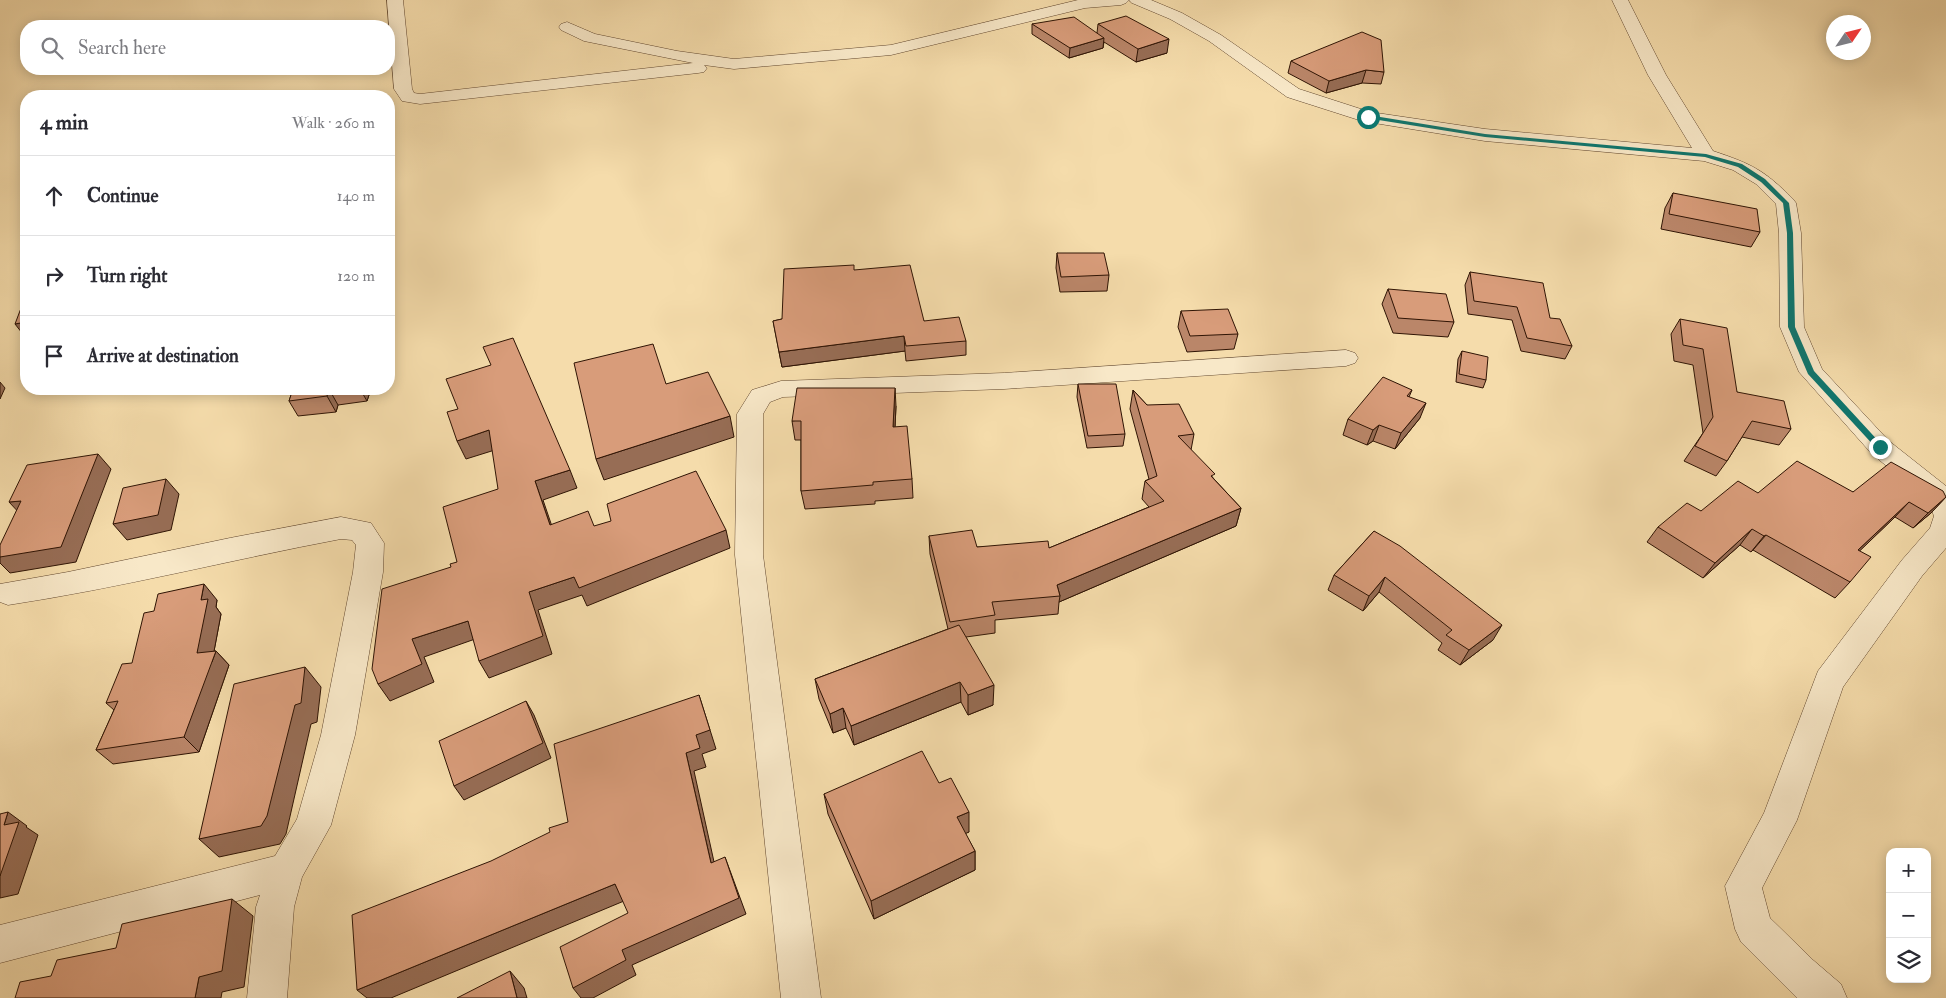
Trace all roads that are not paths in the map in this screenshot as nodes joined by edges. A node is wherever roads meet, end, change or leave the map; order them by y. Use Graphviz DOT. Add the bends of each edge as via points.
graph roads {
  1 [pos="394,0"];
  2 [pos="1121,0"];
  3 [pos="1137,0"];
  4 [pos="1620,0"];
  5 [pos="567,26"];
  6 [pos="734,64"];
  7 [pos="1706,155"];
  8 [pos="1346,358"];
  9 [pos="1946,513"];
  10 [pos="1946,520"];
  11 [pos="8,593"];
  12 [pos="286,871"];
  13 [pos="0,944"];
  14 [pos="267,998"];
  15 [pos="801,998"];
  16 [pos="1827,998"];
  1 -- 6 [label="street" via="403,89 408,97 420,100"];
  2 -- 6 [label="street" via="1086,3 891,50"];
  3 -- 7 [label="street" via="1176,16 1215,38 1293,93 1359,114 1485,135"];
  4 -- 7 [label="street" via="1657,75"];
  5 -- 6 [label="street" via="598,40"];
  7 -- 9 [label="street" via="1740,166 1763,180 1786,203 1790,233 1792,327 1811,372 1880,447 1940,496"];
  8 -- 15 [label="street" via="1004,381 781,389 761,396 750,414 749,556"];
  10 -- 16 [label="street" via="1943,532 1912,568 1829,681 1779,820 1743,886 1754,929"];
  11 -- 12 [label="street" via="68,584 340,528 361,531 370,542 368,572 338,735 313,825"];
  12 -- 13 [label="street"];
  12 -- 14 [label="street" via="275,907"];
}
